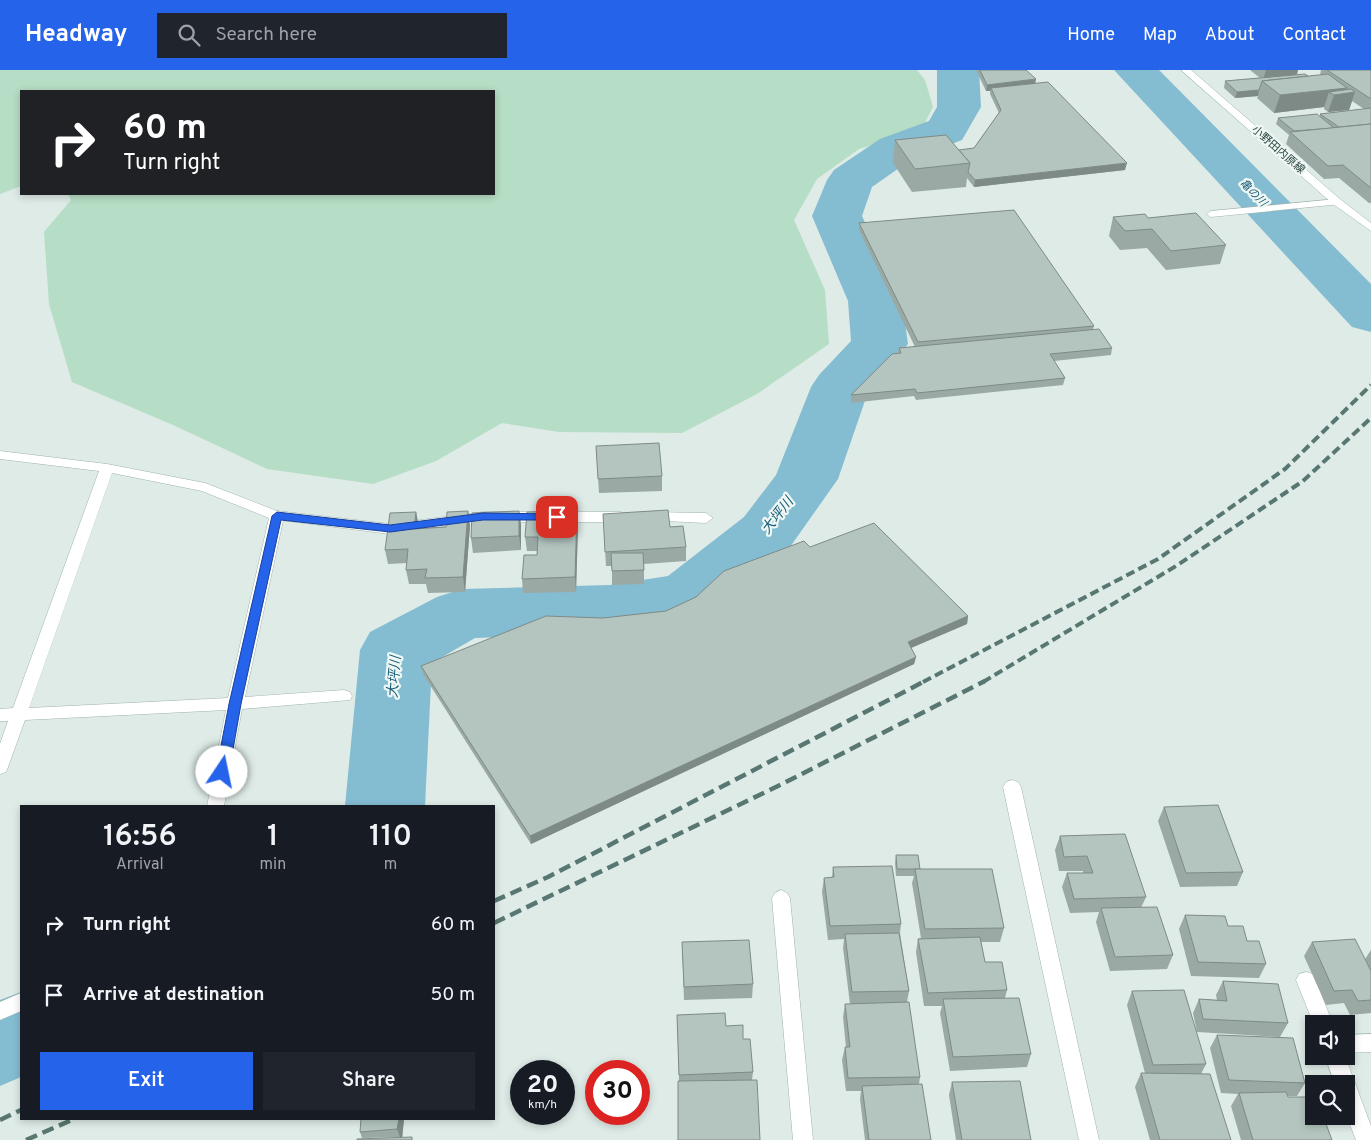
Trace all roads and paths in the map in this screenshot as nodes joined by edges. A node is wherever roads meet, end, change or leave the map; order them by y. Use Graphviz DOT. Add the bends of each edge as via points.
graph roads {
  1 [pos="1186,70"];
  2 [pos="1337,202"];
  3 [pos="1211,214"];
  4 [pos="1371,228"];
  5 [pos="0,455"];
  6 [pos="107,468"];
  7 [pos="277,516"];
  8 [pos="706,518"];
  9 [pos="344,696"];
  10 [pos="235,704"];
  11 [pos="18,714"];
  12 [pos="0,715"];
  13 [pos="0,767"];
  14 [pos="1012,787"];
  15 [pos="216,805"];
  16 [pos="782,898"];
  17 [pos="1306,980"];
  18 [pos="20,1002"];
  19 [pos="0,1011"];
  20 [pos="1320,1015"];
  21 [pos="1371,1043"];
  22 [pos="1355,1044"];
  23 [pos="1355,1110"];
  24 [pos="803,1140"];
  25 [pos="1088,1140"];
  26 [pos="1366,1140"];
  1 -- 2 [label="street, 小野田内原線"];
  2 -- 3 [label="street"];
  2 -- 4 [label="street, 小野田内原線"];
  5 -- 6 [label="street"];
  6 -- 7 [label="street" via="205,487"];
  6 -- 11 [label="street"];
  7 -- 8 [label="street" via="390,529 483,517"];
  7 -- 10 [label="street"];
  9 -- 10 [label="street"];
  10 -- 11 [label="street"];
  10 -- 15 [label="street"];
  11 -- 12 [label="street"];
  11 -- 13 [label="street"];
  14 -- 25 [label="street"];
  16 -- 24 [label="street"];
  17 -- 20 [label="street"];
  18 -- 19 [label="street"];
  21 -- 22 [label="street"];
  23 -- 26 [label="street"];
}
